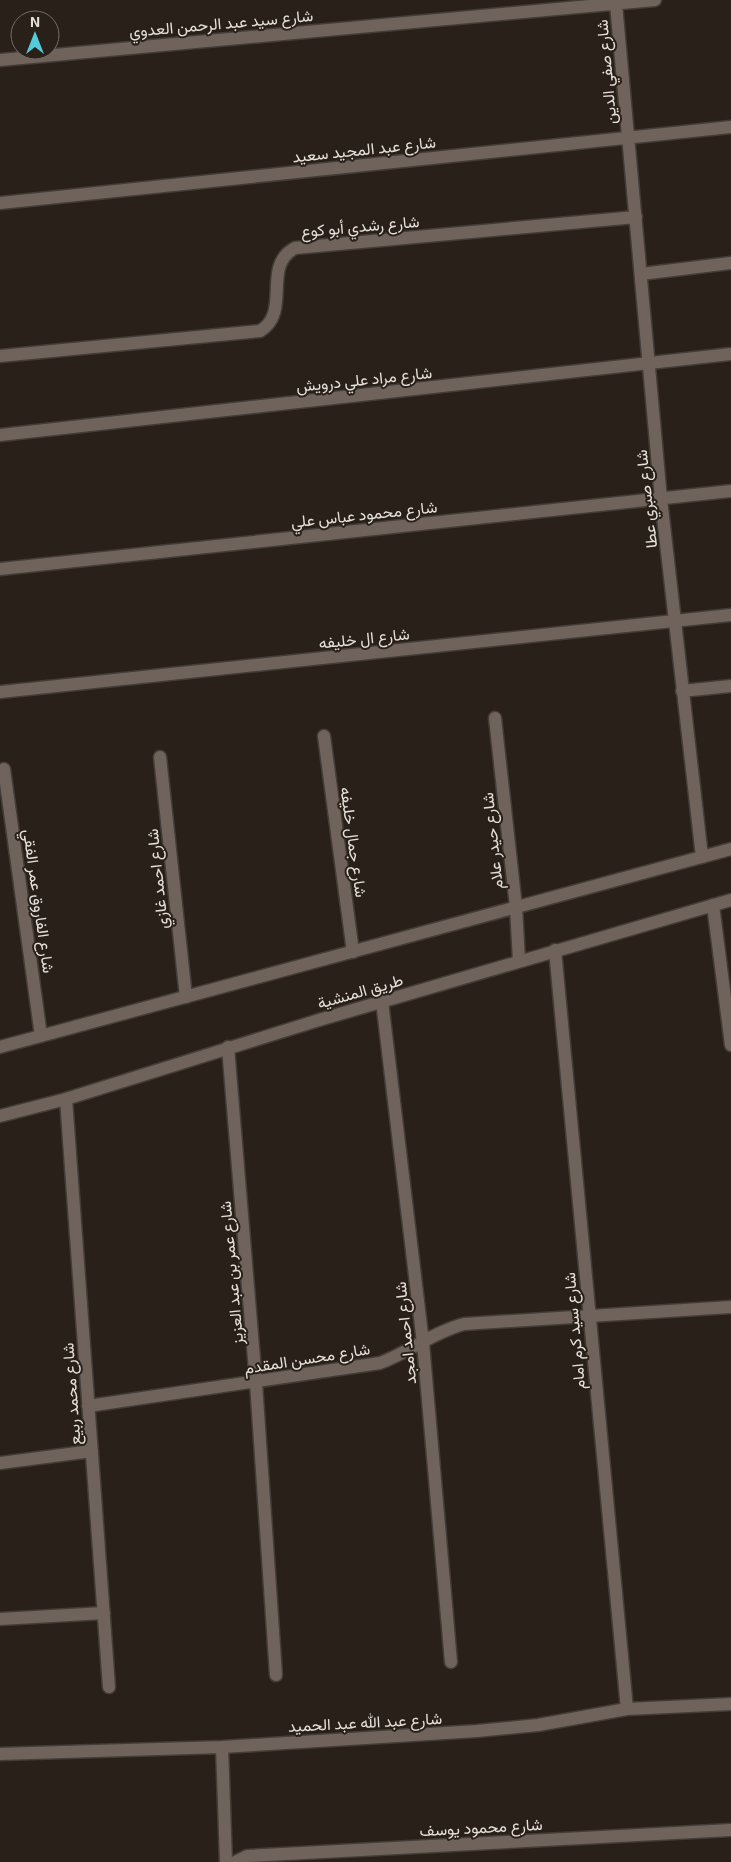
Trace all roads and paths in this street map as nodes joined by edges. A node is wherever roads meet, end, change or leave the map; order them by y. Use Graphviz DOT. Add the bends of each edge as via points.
graph roads {
  1 [pos="655,0"];
  2 [pos="616,4"];
  3 [pos="0,60"];
  4 [pos="731,128"];
  5 [pos="629,138"];
  6 [pos="0,203"];
  7 [pos="636,217"];
  8 [pos="731,264"];
  9 [pos="641,274"];
  10 [pos="731,354"];
  11 [pos="0,356"];
  12 [pos="649,363"];
  13 [pos="0,435"];
  14 [pos="731,491"];
  15 [pos="661,499"];
  16 [pos="0,569"];
  17 [pos="731,615"];
  18 [pos="675,621"];
  19 [pos="731,686"];
  20 [pos="682,691"];
  21 [pos="0,692"];
  22 [pos="495,718"];
  23 [pos="324,736"];
  24 [pos="160,757"];
  25 [pos="4,769"];
  26 [pos="731,849"];
  27 [pos="702,857"];
  28 [pos="731,900"];
  29 [pos="713,904"];
  30 [pos="516,907"];
  31 [pos="555,950"];
  32 [pos="352,952"];
  33 [pos="519,961"];
  34 [pos="186,997"];
  35 [pos="382,1001"];
  36 [pos="41,1036"];
  37 [pos="731,1045"];
  38 [pos="228,1047"];
  39 [pos="0,1048"];
  40 [pos="66,1099"];
  41 [pos="0,1116"];
  42 [pos="731,1307"];
  43 [pos="589,1316"];
  44 [pos="423,1343"];
  45 [pos="256,1383"];
  46 [pos="88,1406"];
  47 [pos="92,1451"];
  48 [pos="0,1463"];
  49 [pos="104,1613"];
  50 [pos="0,1619"];
  51 [pos="451,1662"];
  52 [pos="276,1675"];
  53 [pos="109,1686"];
  54 [pos="731,1704"];
  55 [pos="627,1709"];
  56 [pos="222,1747"];
  57 [pos="0,1754"];
  58 [pos="731,1830"];
  59 [pos="226,1862"];
  60 [pos="235,1862"];
  1 -- 2 [label="street, شارع سيد عبد الرحمن العدوي"];
  2 -- 3 [label="street, شارع سيد عبد الرحمن العدوي"];
  2 -- 5 [label="street, شارع صفي الدين"];
  4 -- 5 [label="street, شارع عبد المجيد سعيد"];
  5 -- 6 [label="street, شارع عبد المجيد سعيد"];
  5 -- 7 [label="street, شارع صبري عطا"];
  7 -- 9 [label="street, شارع صبري عطا"];
  7 -- 11 [label="street, شارع رشدي أبو كوع" via="295,248 285,253 279,262 276,311 268,326 260,331"];
  8 -- 9 [label="street"];
  9 -- 12 [label="street, شارع صبري عطا"];
  10 -- 12 [label="street, شارع مراد علي درويش"];
  12 -- 13 [label="street, شارع مراد علي درويش"];
  12 -- 15 [label="street, شارع صبري عطا"];
  14 -- 15 [label="street, شارع محمود عباس علي"];
  15 -- 16 [label="street, شارع محمود عباس علي"];
  15 -- 18 [label="street, شارع صبري عطا"];
  17 -- 18 [label="street, شارع ال خليفه"];
  18 -- 20 [label="street, شارع صبري عطا"];
  18 -- 21 [label="street, شارع ال خليفه"];
  19 -- 20 [label="street"];
  20 -- 27 [label="street, شارع صبري عطا"];
  22 -- 30 [label="street, شارع حيدر علام"];
  23 -- 32 [label="street, شارع جمال خليفه"];
  24 -- 34 [label="street, شارع احمد غازي"];
  25 -- 36 [label="street, شارع الفاروق عمر الفقي"];
  26 -- 27 [label="street"];
  27 -- 30 [label="street"];
  28 -- 29 [label="street, طريق المنشية"];
  29 -- 31 [label="street, طريق المنشية"];
  29 -- 37 [label="street"];
  30 -- 32 [label="street"];
  30 -- 33 [label="street, شارع حيدر علام"];
  31 -- 33 [label="street, طريق المنشية"];
  31 -- 43 [label="street, شارع سيد كرم امام"];
  32 -- 34 [label="street"];
  33 -- 35 [label="street, طريق المنشية"];
  34 -- 36 [label="street"];
  35 -- 38 [label="street, طريق المنشية"];
  35 -- 44 [label="street, شارع احمد امجد"];
  36 -- 39 [label="street"];
  38 -- 40 [label="street, طريق المنشية"];
  38 -- 45 [label="street, شارع عمر بن عبد العزيز"];
  40 -- 41 [label="street, طريق المنشية"];
  40 -- 46 [label="street, شارع محمد ربيع"];
  42 -- 43 [label="street, شارع محسن المقدم"];
  43 -- 44 [label="street, شارع محسن المقدم" via="464,1324 449,1328"];
  43 -- 55 [label="street, شارع سيد كرم امام"];
  44 -- 45 [label="street, شارع محسن المقدم" via="380,1363"];
  44 -- 51 [label="street, شارع احمد امجد"];
  45 -- 46 [label="street, شارع محسن المقدم"];
  45 -- 52 [label="street, شارع عمر بن عبد العزيز"];
  46 -- 47 [label="street, شارع محمد ربيع"];
  47 -- 48 [label="street"];
  47 -- 49 [label="street, شارع محمد ربيع"];
  49 -- 50 [label="street"];
  49 -- 53 [label="street, شارع محمد ربيع"];
  54 -- 55 [label="street, شارع عبد الله عبد الحميد"];
  55 -- 56 [label="street, شارع عبد الله عبد الحميد" via="508,1729"];
  56 -- 57 [label="street, شارع عبد الله عبد الحميد"];
  56 -- 59 [label="street"];
  58 -- 60 [label="street, شارع محمود يوسف" via="247,1856"];
}
